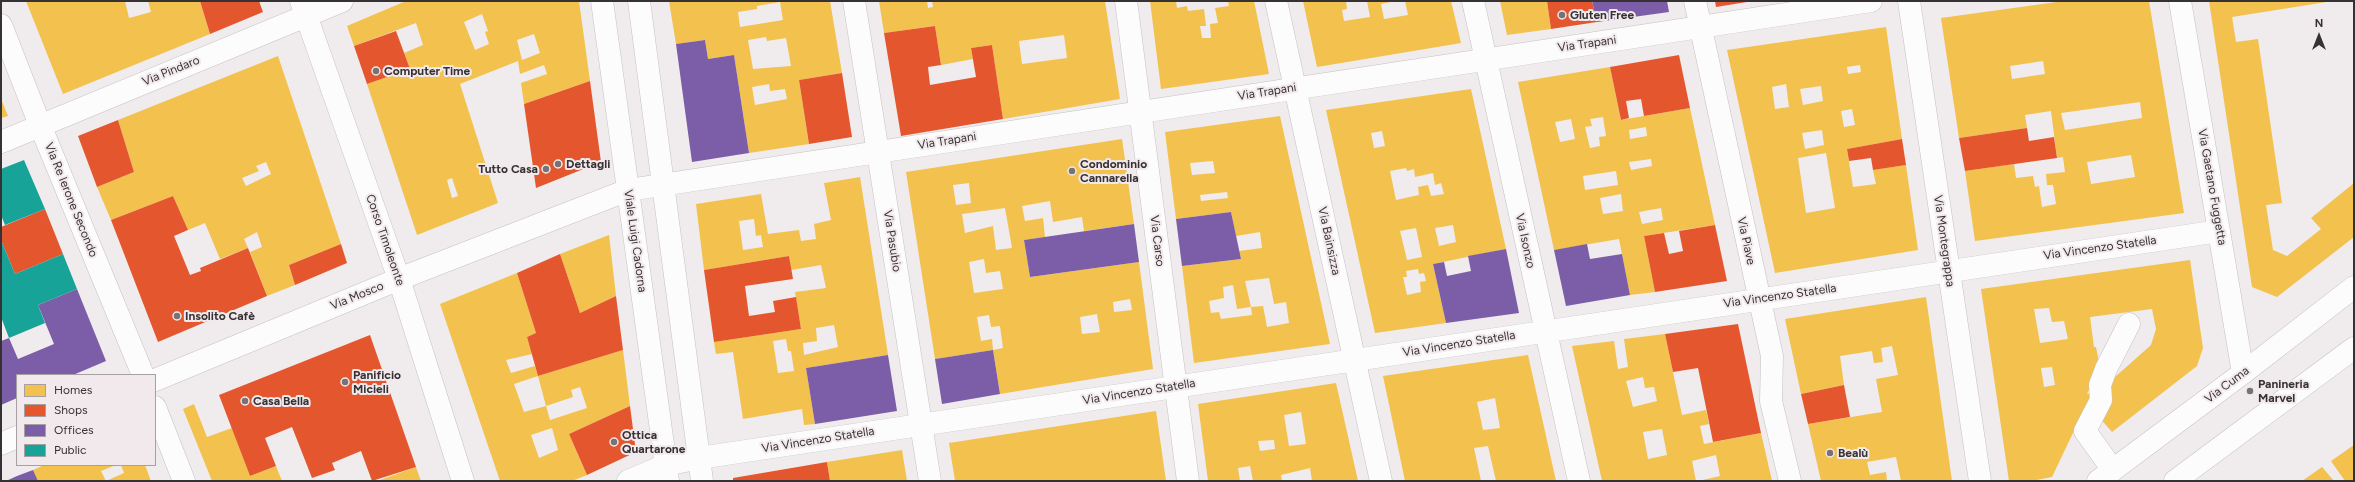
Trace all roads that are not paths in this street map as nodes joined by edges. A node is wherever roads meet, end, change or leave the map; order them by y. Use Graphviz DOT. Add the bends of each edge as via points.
graph roads {
  1 [pos="342,1"];
  2 [pos="602,1"];
  3 [pos="639,1"];
  4 [pos="854,1"];
  5 [pos="1126,1"];
  6 [pos="1276,1"];
  7 [pos="1473,1"];
  8 [pos="1695,1"];
  9 [pos="1871,1"];
  10 [pos="1909,1"];
  11 [pos="2180,1"];
  12 [pos="303,8"];
  13 [pos="1,25"];
  14 [pos="1700,26"];
  15 [pos="1486,59"];
  16 [pos="1295,88"];
  17 [pos="1140,112"];
  18 [pos="40,125"];
  19 [pos="1,142"];
  20 [pos="878,151"];
  21 [pos="663,184"];
  22 [pos="628,190"];
  23 [pos="2219,231"];
  24 [pos="1949,271"];
  25 [pos="399,279"];
  26 [pos="2354,287"];
  27 [pos="1759,300"];
  28 [pos="2129,324"];
  29 [pos="1544,331"];
  30 [pos="2354,348"];
  31 [pos="1355,360"];
  32 [pos="2243,373"];
  33 [pos="143,374"];
  34 [pos="156,380"];
  35 [pos="1176,387"];
  36 [pos="156,410"];
  37 [pos="921,425"];
  38 [pos="16,437"];
  39 [pos="1,444"];
  40 [pos="699,458"];
  41 [pos="667,473"];
  42 [pos="2106,475"];
  43 [pos="184,481"];
  44 [pos="463,481"];
  45 [pos="628,481"];
  46 [pos="702,481"];
  47 [pos="930,481"];
  48 [pos="1188,481"];
  49 [pos="1381,481"];
  50 [pos="1579,481"];
  51 [pos="1790,481"];
  52 [pos="1980,481"];
  53 [pos="2175,481"];
  1 -- 12 [label="street, Via Pindaro"];
  2 -- 22 [label="street, Viale Luigi Cadorna"];
  3 -- 21 [label="street"];
  4 -- 20 [label="street, Via Pasubio"];
  5 -- 17 [label="street, Via Carso"];
  6 -- 16 [label="street, Via Bainsizza"];
  7 -- 15 [label="street, Via Isonzo"];
  8 -- 14 [label="street, Via Piave"];
  9 -- 14 [label="street, Via Trapani"];
  10 -- 24 [label="street, Via Montegrappa"];
  11 -- 23 [label="street, Via Gaetano Fuggetta"];
  12 -- 18 [label="street, Via Pindaro"];
  12 -- 25 [label="street, Corso Timoleonte"];
  13 -- 18 [label="street, Via Re Ierone Secondo"];
  14 -- 15 [label="street, Via Trapani"];
  14 -- 27 [label="street, Via Piave"];
  15 -- 16 [label="street, Via Trapani"];
  15 -- 29 [label="street, Via Isonzo"];
  16 -- 17 [label="street, Via Trapani"];
  16 -- 31 [label="street, Via Bainsizza"];
  17 -- 20 [label="street, Via Trapani"];
  17 -- 35 [label="street, Via Carso"];
  18 -- 19 [label="street, Via Pindaro"];
  18 -- 33 [label="street, Via Re Ierone Secondo"];
  20 -- 21 [label="street, Via Trapani"];
  20 -- 37 [label="street, Via Pasubio"];
  21 -- 22 [label="street, Via Mosco"];
  21 -- 40 [label="street"];
  22 -- 25 [label="street, Via Mosco"];
  22 -- 41 [label="street, Viale Luigi Cadorna"];
  23 -- 24 [label="street, Via Vincenzo Statella"];
  23 -- 32 [label="street, Via Gaetano Fuggetta"];
  24 -- 27 [label="street, Via Vincenzo Statella"];
  24 -- 52 [label="street, Via Montegrappa"];
  25 -- 34 [label="street, Via Mosco"];
  25 -- 44 [label="street, Corso Timoleonte"];
  26 -- 32 [label="street, Via Cuma"];
  27 -- 29 [label="street, Via Vincenzo Statella"];
  27 -- 51 [label="street, Via Piave" via="1772,356 1771,401"];
  28 -- 42 [label="street" via="2106,369 2100,385 2101,400 2085,431"];
  29 -- 31 [label="street, Via Vincenzo Statella"];
  29 -- 50 [label="street, Via Isonzo"];
  30 -- 53 [label="street"];
  31 -- 35 [label="street, Via Vincenzo Statella"];
  31 -- 49 [label="street, Via Bainsizza"];
  32 -- 42 [label="street, Via Cuma"];
  35 -- 37 [label="street, Via Vincenzo Statella"];
  35 -- 48 [label="street, Via Carso"];
  36 -- 43 [label="street"];
  37 -- 40 [label="street, Via Vincenzo Statella"];
  37 -- 47 [label="street, Via Pasubio"];
  38 -- 39 [label="street"];
  40 -- 41 [label="street, Via Vincenzo Statella"];
  40 -- 46 [label="street"];
  41 -- 45 [label="street, Via Vincenzo Statella"];
}
